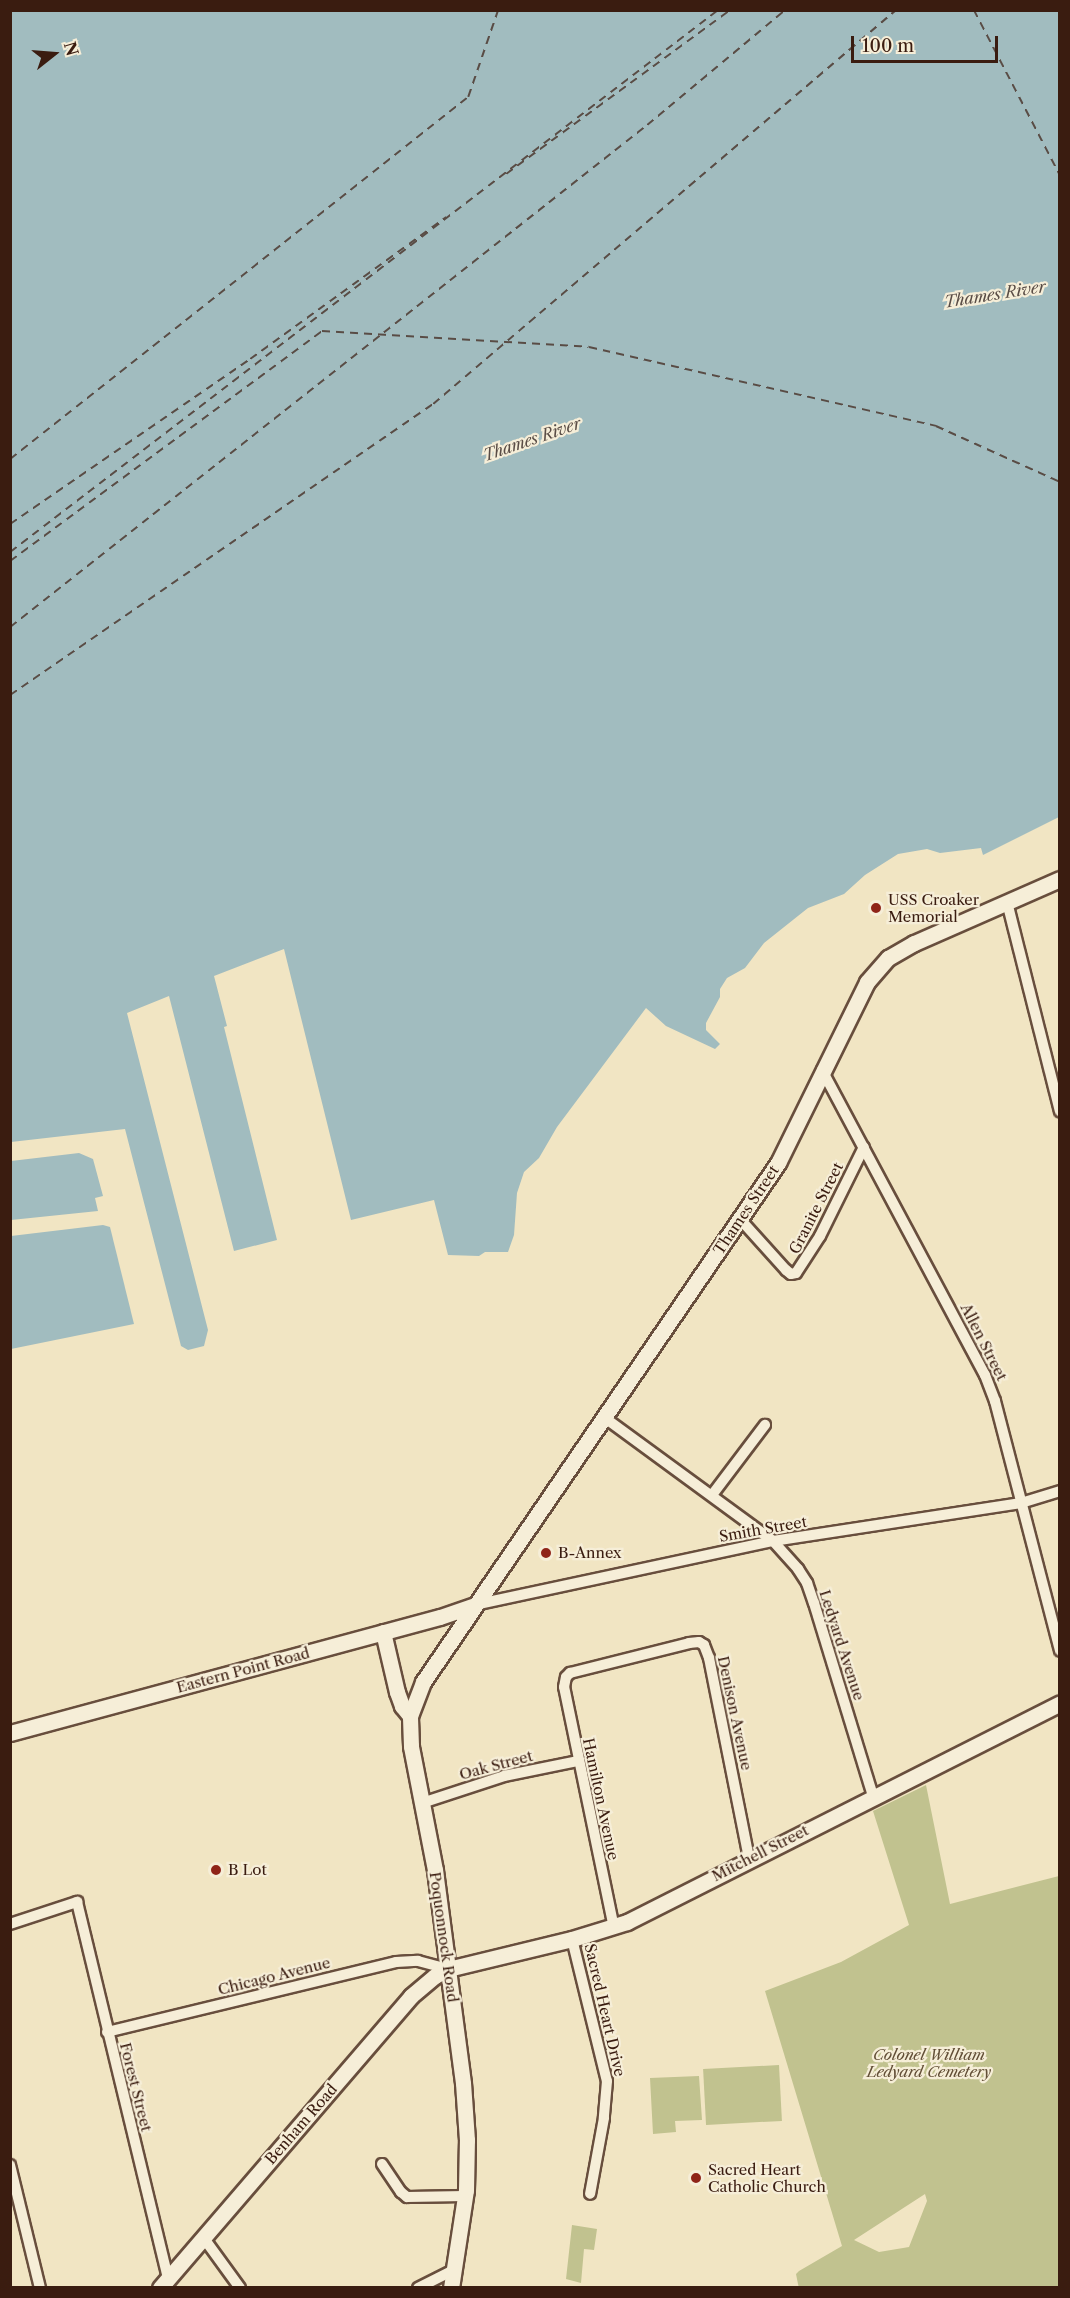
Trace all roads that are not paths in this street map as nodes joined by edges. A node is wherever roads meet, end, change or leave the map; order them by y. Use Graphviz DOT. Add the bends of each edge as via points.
graph roads {
  1 [pos="1059,879"];
  2 [pos="1007,902"];
  3 [pos="822,1070"];
  4 [pos="1059,1111"];
  5 [pos="864,1147"];
  6 [pos="740,1220"];
  7 [pos="604,1418"];
  8 [pos="765,1425"];
  9 [pos="1059,1491"];
  10 [pos="712,1495"];
  11 [pos="1021,1503"];
  12 [pos="773,1541"];
  13 [pos="474,1605"];
  14 [pos="383,1632"];
  15 [pos="1059,1652"];
  16 [pos="566,1677"];
  17 [pos="1059,1703"];
  18 [pos="410,1716"];
  19 [pos="10,1733"];
  20 [pos="578,1761"];
  21 [pos="873,1796"];
  22 [pos="422,1803"];
  23 [pos="749,1858"];
  24 [pos="10,1924"];
  25 [pos="614,1928"];
  26 [pos="572,1939"];
  27 [pos="448,1969"];
  28 [pos="107,2032"];
  29 [pos="382,2164"];
  30 [pos="10,2165"];
  31 [pos="590,2194"];
  32 [pos="465,2196"];
  33 [pos="203,2237"];
  34 [pos="454,2270"];
  35 [pos="164,2283"];
  36 [pos="40,2288"];
  37 [pos="240,2288"];
  38 [pos="418,2288"];
  39 [pos="451,2288"];
  1 -- 2 [label="main road, Thames Street"];
  2 -- 3 [label="main road, Thames Street" via="888,958 867,982"];
  2 -- 4 [label="street"];
  3 -- 5 [label="street, Allen Street"];
  3 -- 6 [label="main road, Thames Street" via="778,1163"];
  5 -- 6 [label="street, Granite Street" via="820,1236 796,1273 786,1270"];
  5 -- 11 [label="street, Allen Street" via="985,1375"];
  6 -- 7 [label="main road, Thames Street"];
  7 -- 10 [label="street, Ledyard Avenue"];
  7 -- 13 [label="main road, Thames Street"];
  8 -- 10 [label="street"];
  9 -- 11 [label="street, Smith Street"];
  10 -- 12 [label="street, Ledyard Avenue"];
  11 -- 12 [label="street, Smith Street"];
  11 -- 15 [label="street, Allen Street"];
  12 -- 13 [label="street, Smith Street"];
  12 -- 21 [label="street, Ledyard Avenue" via="807,1583"];
  13 -- 14 [label="main road, Eastern Point Road"];
  13 -- 18 [label="main road, Poquonnock Road" via="423,1682"];
  14 -- 18 [label="main road" via="397,1692"];
  14 -- 19 [label="main road, Eastern Point Road"];
  16 -- 20 [label="street, Hamilton Avenue" via="564,1687"];
  16 -- 23 [label="street, Denison Avenue" via="575,1670 689,1643 704,1645"];
  17 -- 21 [label="main road, Mitchell Street"];
  18 -- 22 [label="main road, Poquonnock Road" via="411,1746"];
  20 -- 22 [label="street, Oak Street" via="504,1776"];
  20 -- 25 [label="street, Hamilton Avenue"];
  21 -- 23 [label="main road, Mitchell Street"];
  22 -- 27 [label="main road, Poquonnock Road"];
  23 -- 25 [label="main road, Mitchell Street"];
  24 -- 28 [label="street, Forest Street" via="77,1902"];
  25 -- 26 [label="main road, Mitchell Street"];
  26 -- 27 [label="main road, Mitchell Street"];
  26 -- 31 [label="street, Sacred Heart Drive" via="607,2081"];
  27 -- 28 [label="street, Chicago Avenue" via="418,1961 396,1962"];
  27 -- 32 [label="main road, Poquonnock Road" via="463,2083 468,2167"];
  27 -- 33 [label="main road, Benham Road" via="411,1996"];
  28 -- 35 [label="street, Forest Street"];
  29 -- 32 [label="street" via="407,2197"];
  30 -- 36 [label="street"];
  32 -- 34 [label="main road, Poquonnock Road"];
  33 -- 35 [label="main road, Benham Road"];
  33 -- 37 [label="street"];
  34 -- 38 [label="street"];
  34 -- 39 [label="main road, Poquonnock Road"];
}
